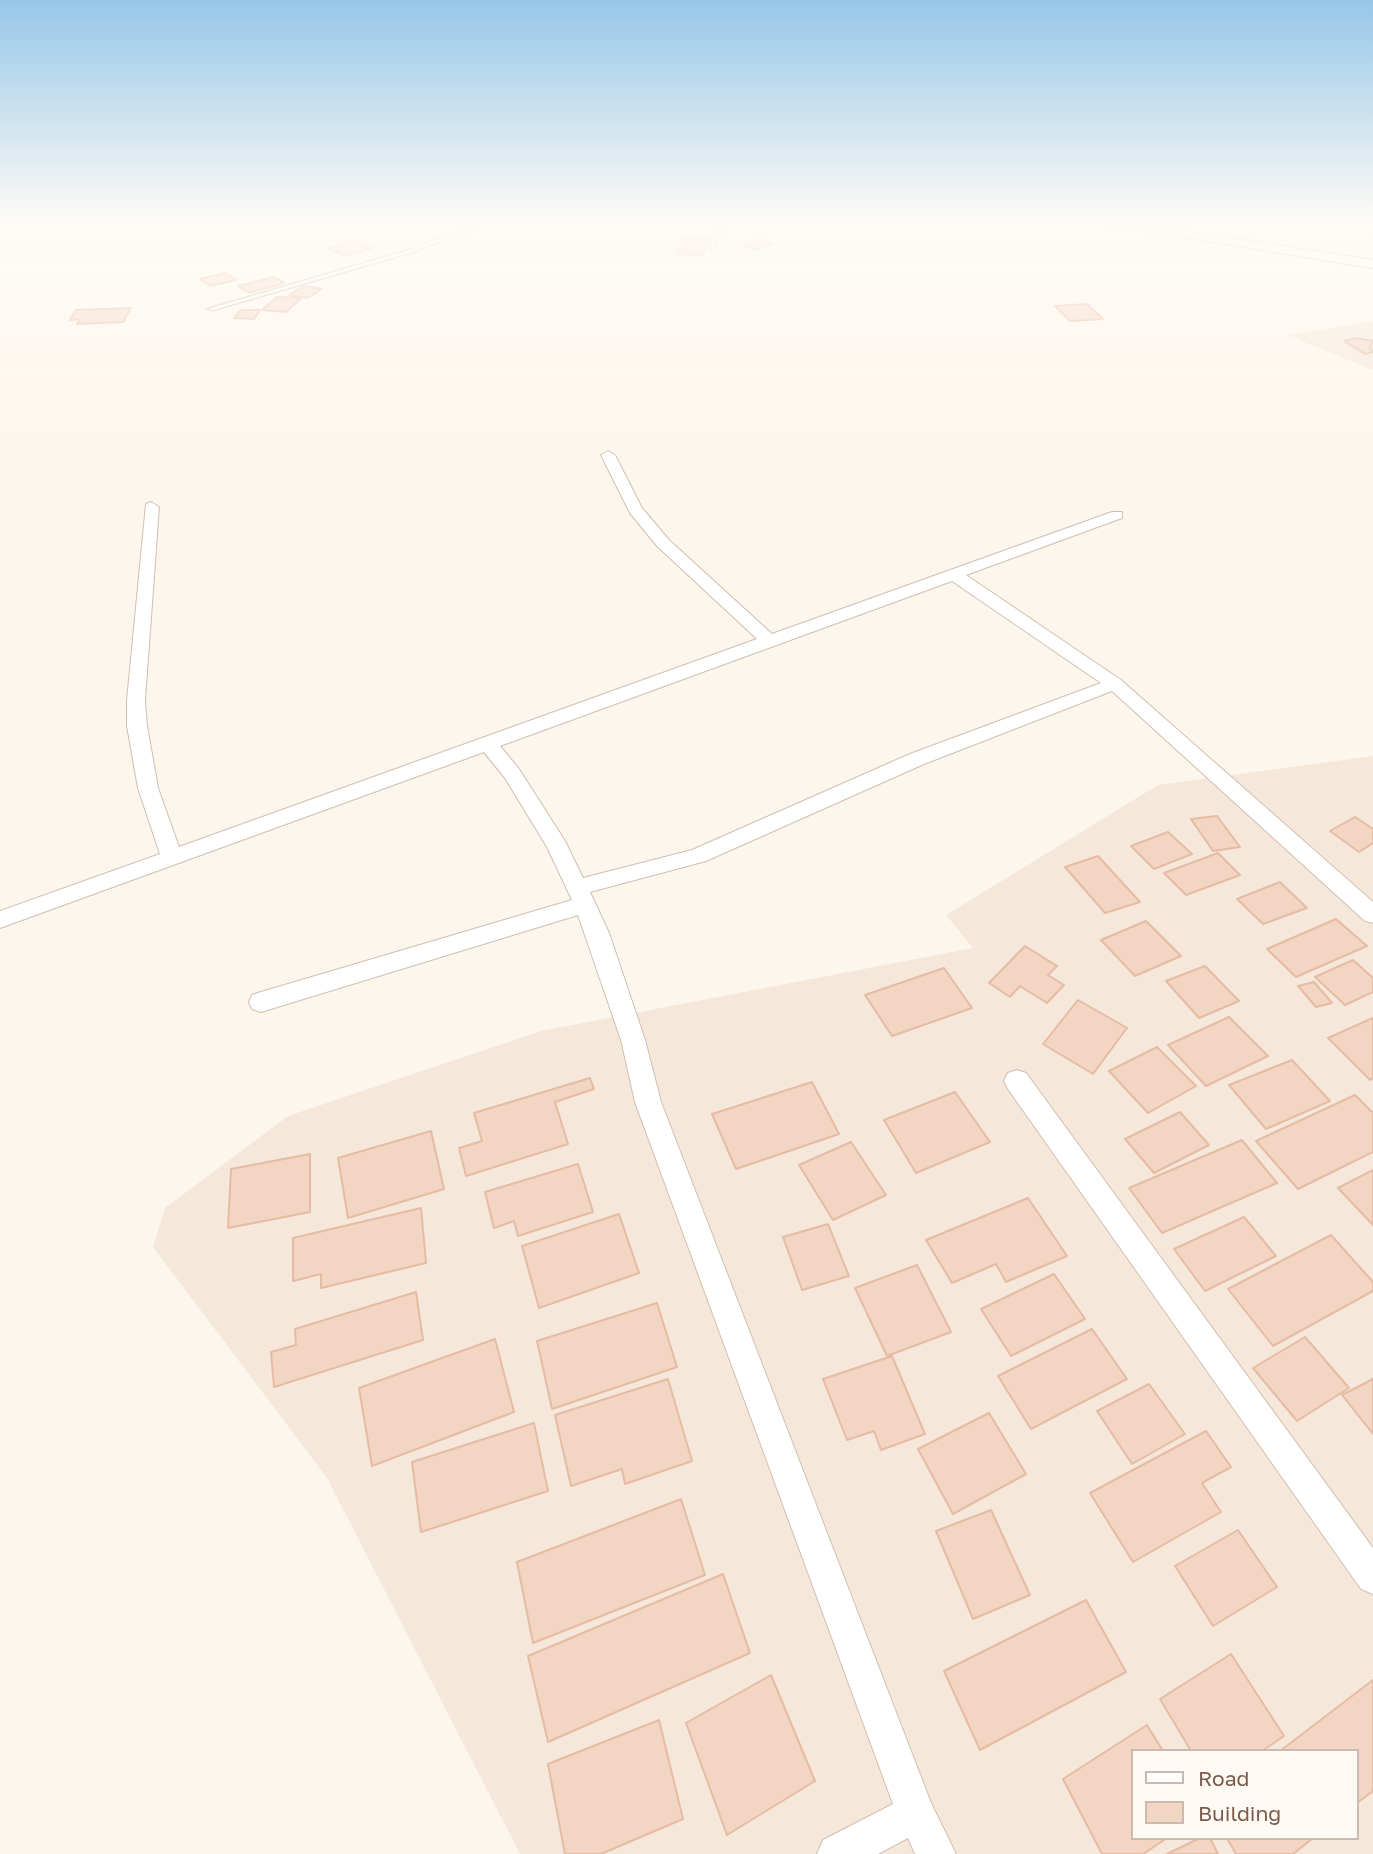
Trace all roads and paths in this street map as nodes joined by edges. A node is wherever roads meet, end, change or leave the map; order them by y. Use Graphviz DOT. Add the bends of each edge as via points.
graph roads {
  1 [pos="608,455"];
  2 [pos="150,507"];
  3 [pos="1117,515"];
  4 [pos="953,574"];
  5 [pos="769,640"];
  6 [pos="1115,684"];
  7 [pos="487,743"];
  8 [pos="172,857"];
  9 [pos="581,896"];
  10 [pos="1373,915"];
  11 [pos="0,919"];
  12 [pos="261,1002"];
  13 [pos="1017,1081"];
  14 [pos="1370,1566"];
  15 [pos="916,1813"];
  16 [pos="837,1854"];
  17 [pos="936,1854"];
  1 -- 5 [label="street" via="635,510 663,543"];
  2 -- 8 [label="street" via="137,726 148,788"];
  3 -- 4 [label="street"];
  4 -- 5 [label="street"];
  4 -- 6 [label="street"];
  5 -- 7 [label="street"];
  6 -- 9 [label="street" via="917,759 698,856"];
  6 -- 10 [label="street"];
  7 -- 8 [label="street"];
  7 -- 9 [label="street" via="535,809"];
  8 -- 11 [label="street"];
  9 -- 12 [label="street"];
  9 -- 15 [label="street" via="616,984 648,1102"];
  13 -- 14 [label="street"];
  15 -- 16 [label="street"];
  15 -- 17 [label="street"];
}
